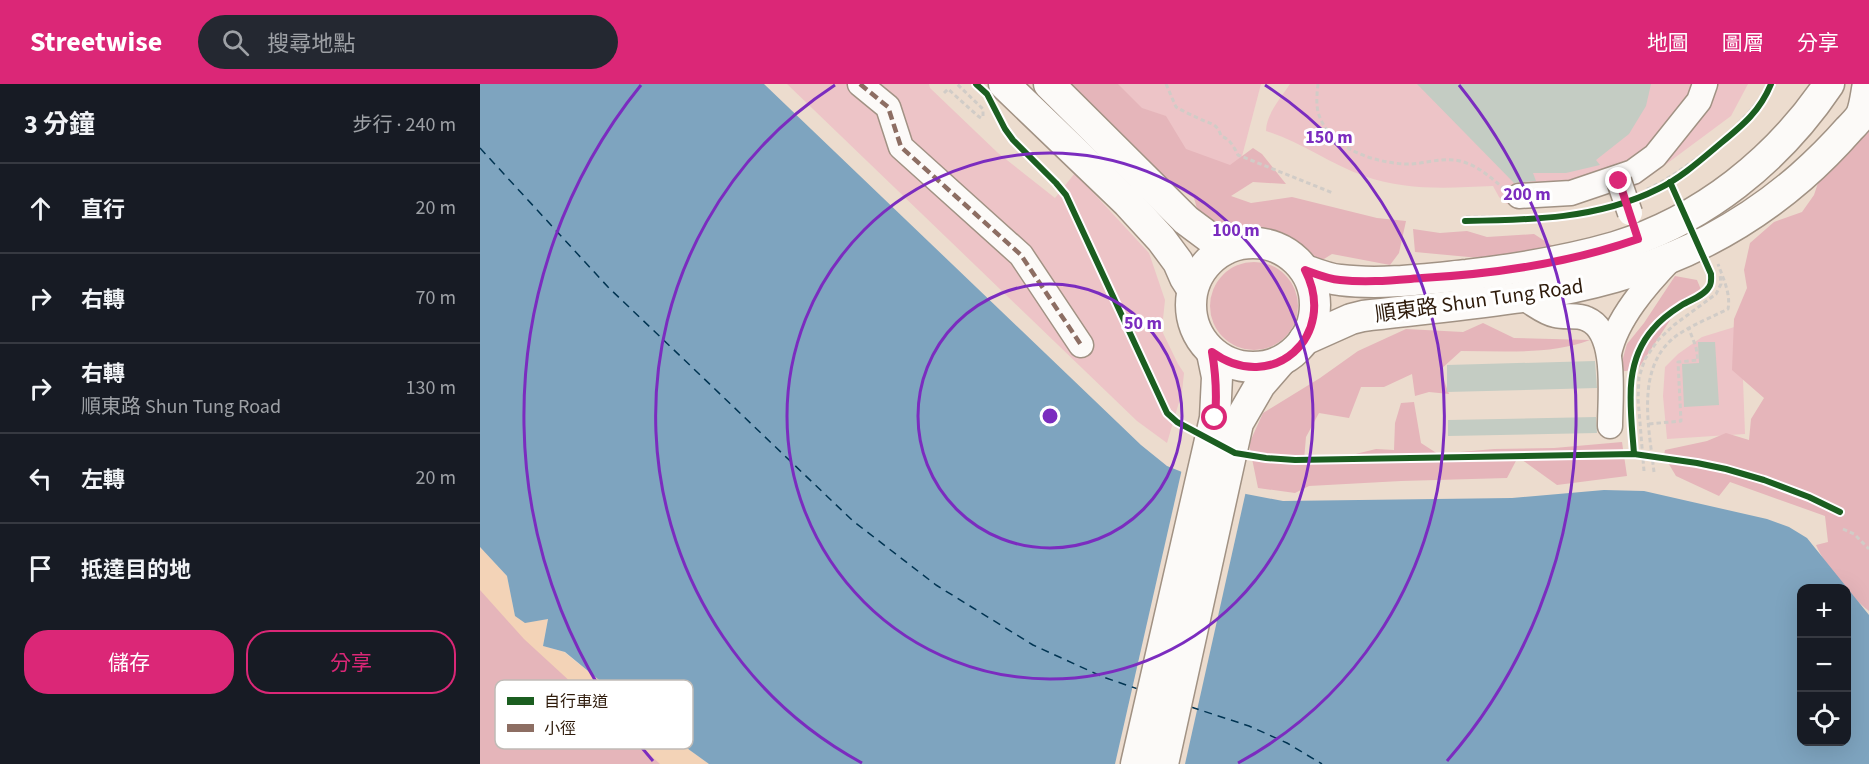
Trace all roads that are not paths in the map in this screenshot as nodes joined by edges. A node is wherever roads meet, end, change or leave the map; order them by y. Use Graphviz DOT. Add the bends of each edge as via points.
graph roads {
  1 [pos="860,84"];
  2 [pos="1004,84"];
  3 [pos="1048,84"];
  4 [pos="1705,84"];
  5 [pos="1829,84"];
  6 [pos="1869,84"];
  7 [pos="1618,179"];
  8 [pos="1519,196"];
  9 [pos="1636,216"];
  10 [pos="1225,249"];
  11 [pos="1672,258"];
  12 [pos="1305,270"];
  13 [pos="1192,289"];
  14 [pos="1523,298"];
  15 [pos="1304,340"];
  16 [pos="1081,345"];
  17 [pos="1212,352"];
  18 [pos="1609,354"];
  19 [pos="1280,362"];
  20 [pos="1616,409"];
  21 [pos="1226,420"];
  22 [pos="1136,764"];
  23 [pos="1163,764"];
  1 -- 16 [label="street" via="888,107 901,147 1021,255"];
  2 -- 13 [label="main road" via="1128,203 1161,239"];
  3 -- 10 [label="main road" via="1186,220"];
  4 -- 7 [label="street" via="1699,101 1655,156"];
  5 -- 9 [label="main road, 順東路 Shun Tung Road" via="1791,133 1740,182 1690,214"];
  6 -- 11 [label="main road, 順東路 Shun Tung Road" via="1861,115 1815,164 1757,211"];
  7 -- 8 [label="street" via="1571,193"];
  7 -- 9 [label="street, bridge"];
  9 -- 12 [label="main road, 順東路 Shun Tung Road" via="1586,255 1549,263 1450,277 1368,282 1337,280"];
  10 -- 12 [label="main road" via="1246,242 1269,244 1289,254"];
  10 -- 13 [label="main road" via="1204,265"];
  11 -- 14 [label="main road, 順東路 Shun Tung Road" via="1596,283"];
  11 -- 18 [label="street" via="1624,318"];
  12 -- 15 [label="main road" via="1315,305"];
  13 -- 17 [label="main road" via="1194,327"];
  14 -- 15 [label="main road, 順東路 Shun Tung Road" via="1363,316"];
  14 -- 18 [label="street" via="1550,314 1593,321 1603,333"];
  15 -- 19 [label="main road"];
  17 -- 19 [label="main road" via="1250,368"];
  17 -- 21 [label="main road" via="1217,396"];
  18 -- 20 [label="street"];
  19 -- 21 [label="main road"];
  21 -- 22 [label="main road"];
  21 -- 23 [label="main road"];
}
